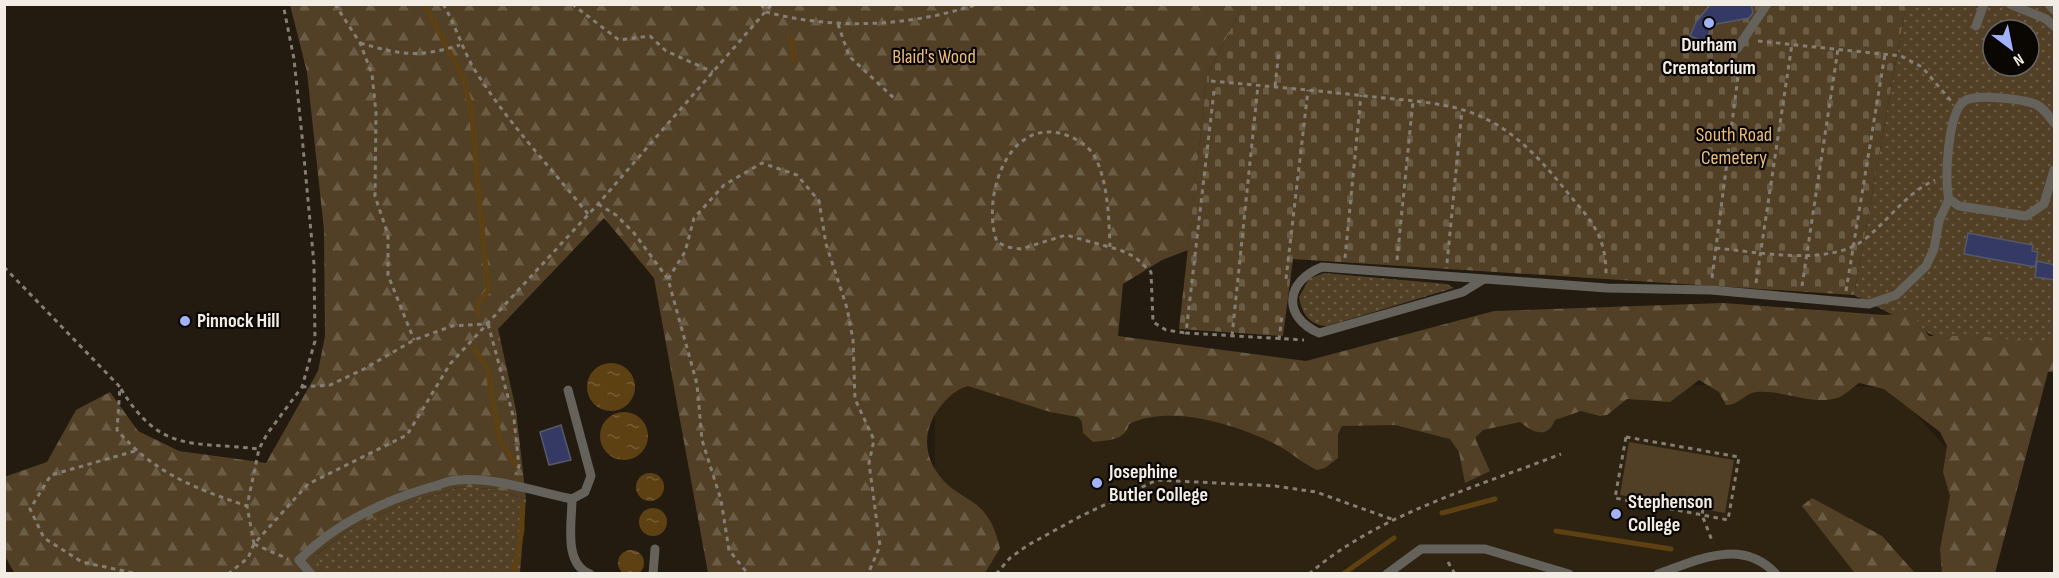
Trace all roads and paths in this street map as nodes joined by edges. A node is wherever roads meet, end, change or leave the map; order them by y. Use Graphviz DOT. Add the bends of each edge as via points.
graph roads {
  1 [pos="283,4"];
  2 [pos="335,4"];
  3 [pos="443,4"];
  4 [pos="572,4"];
  5 [pos="761,4"];
  6 [pos="772,4"];
  7 [pos="978,4"];
  8 [pos="1767,4"];
  9 [pos="1984,4"];
  10 [pos="2010,4"];
  11 [pos="2049,4"];
  12 [pos="2055,10"];
  13 [pos="766,12"];
  14 [pos="838,24"];
  15 [pos="1976,26"];
  16 [pos="2055,26"];
  17 [pos="1743,39"];
  18 [pos="360,43"];
  19 [pos="1792,44"];
  20 [pos="460,45"];
  21 [pos="1737,49"];
  22 [pos="1838,49"];
  23 [pos="1279,51"];
  24 [pos="1885,54"];
  25 [pos="713,72"];
  26 [pos="1211,81"];
  27 [pos="1258,85"];
  28 [pos="1275,86"];
  29 [pos="1308,90"];
  30 [pos="1214,91"];
  31 [pos="1361,95"];
  32 [pos="896,100"];
  33 [pos="1413,101"];
  34 [pos="1957,109"];
  35 [pos="1462,110"];
  36 [pos="2055,123"];
  37 [pos="2055,170"];
  38 [pos="1945,175"];
  39 [pos="1949,200"];
  40 [pos="598,204"];
  41 [pos="588,214"];
  42 [pos="1854,246"];
  43 [pos="1110,247"];
  44 [pos="1716,248"];
  45 [pos="1761,252"];
  46 [pos="1806,255"];
  47 [pos="4,267"];
  48 [pos="1344,269"];
  49 [pos="1396,273"];
  50 [pos="1446,276"];
  51 [pos="668,279"];
  52 [pos="1485,279"];
  53 [pos="1286,280"];
  54 [pos="1606,288"];
  55 [pos="1711,290"];
  56 [pos="1754,294"];
  57 [pos="1801,297"];
  58 [pos="1844,301"];
  59 [pos="1283,304"];
  60 [pos="488,324"];
  61 [pos="1186,333"];
  62 [pos="1318,333"];
  63 [pos="1232,336"];
  64 [pos="414,340"];
  65 [pos="1279,340"];
  66 [pos="120,387"];
  67 [pos="302,387"];
  68 [pos="568,390"];
  69 [pos="259,449"];
  70 [pos="135,451"];
  71 [pos="1561,454"];
  72 [pos="507,484"];
  73 [pos="572,499"];
  74 [pos="247,506"];
  75 [pos="1703,509"];
  76 [pos="1702,515"];
  77 [pos="1394,520"];
  78 [pos="254,544"];
  79 [pos="655,549"];
  80 [pos="1717,553"];
  81 [pos="290,560"];
  82 [pos="138,573"];
  83 [pos="228,573"];
  84 [pos="311,573"];
  85 [pos="590,573"];
  86 [pos="653,573"];
  87 [pos="748,573"];
  88 [pos="868,573"];
  89 [pos="996,573"];
  90 [pos="1309,573"];
  91 [pos="1387,573"];
  92 [pos="1569,573"];
  93 [pos="1658,573"];
  94 [pos="1776,573"];
  1 -- 67 [label="path" via="294,59 314,264 315,341"];
  2 -- 18 [label="path"];
  3 -- 20 [label="path"];
  4 -- 25 [label="path" via="619,40 650,36 666,51"];
  5 -- 13 [label="path"];
  6 -- 13 [label="path"];
  7 -- 14 [label="path" via="867,26"];
  8 -- 17 [label="lane"];
  9 -- 15 [label="lane"];
  10 -- 16 [label="lane"];
  11 -- 12 [label="lane"];
  13 -- 14 [label="path" via="799,21"];
  13 -- 25 [label="path"];
  14 -- 32 [label="path" via="849,56"];
  17 -- 19 [label="path"];
  17 -- 21 [label="lane"];
  17 -- 44 [label="path"];
  18 -- 20 [label="path" via="410,55 436,53"];
  18 -- 64 [label="path" via="372,74 376,113 375,196 388,235 388,275"];
  19 -- 22 [label="path"];
  19 -- 45 [label="path"];
  20 -- 41 [label="path" via="501,110"];
  22 -- 24 [label="path"];
  22 -- 46 [label="path"];
  23 -- 28 [label="path"];
  24 -- 34 [label="path" via="1901,56 1922,68"];
  24 -- 42 [label="path"];
  25 -- 40 [label="path"];
  26 -- 27 [label="path"];
  27 -- 28 [label="path"];
  27 -- 63 [label="path"];
  28 -- 29 [label="path"];
  29 -- 31 [label="path"];
  29 -- 53 [label="path"];
  30 -- 61 [label="path"];
  31 -- 33 [label="path"];
  31 -- 48 [label="path"];
  33 -- 35 [label="path"];
  33 -- 49 [label="path"];
  34 -- 36 [label="lane" via="1977,96 2035,104"];
  34 -- 38 [label="lane"];
  35 -- 50 [label="path"];
  35 -- 54 [label="path" via="1508,131 1552,173 1594,225 1606,251"];
  37 -- 39 [label="lane" via="2044,204 2026,216 1959,206"];
  38 -- 39 [label="lane"];
  38 -- 42 [label="path" via="1905,198"];
  39 -- 58 [label="lane" via="1939,221 1934,249 1926,266 1914,278 1896,295 1869,304"];
  40 -- 41 [label="path"];
  40 -- 51 [label="path" via="634,233"];
  41 -- 60 [label="path"];
  42 -- 46 [label="path" via="1841,252"];
  42 -- 58 [label="path"];
  43 -- 43 [label="path" via="1066,235 1021,249 997,242 993,201 1013,147 1040,133 1058,133 1084,145 1094,156 1101,176"];
  43 -- 61 [label="path" via="1135,256 1151,273 1154,322 1166,330"];
  44 -- 45 [label="path"];
  44 -- 55 [label="path"];
  45 -- 46 [label="path"];
  45 -- 56 [label="path"];
  46 -- 57 [label="path"];
  47 -- 66 [label="path"];
  48 -- 49 [label="lane"];
  48 -- 62 [label="lane" via="1322,267 1307,273 1293,293 1300,319"];
  49 -- 50 [label="lane"];
  50 -- 52 [label="lane"];
  51 -- 87 [label="path" via="697,384 702,440 722,500 729,550"];
  51 -- 88 [label="path" via="685,252 694,218 724,185 762,163 797,175 819,201 826,244 853,340 855,399 874,440 868,463 880,546"];
  52 -- 54 [label="lane"];
  52 -- 62 [label="lane" via="1463,292"];
  54 -- 55 [label="lane"];
  55 -- 56 [label="lane"];
  56 -- 57 [label="lane"];
  57 -- 58 [label="lane"];
  59 -- 65 [label="path"];
  60 -- 64 [label="path" via="452,326"];
  60 -- 72 [label="path" via="514,419 519,466"];
  60 -- 78 [label="path" via="450,364 407,435 308,484"];
  61 -- 63 [label="path"];
  62 -- 65 [label="path" via="1310,340"];
  63 -- 65 [label="path"];
  64 -- 67 [label="path" via="330,385"];
  66 -- 69 [label="path" via="134,410 155,431 180,442"];
  66 -- 70 [label="path" via="117,430"];
  67 -- 69 [label="path"];
  68 -- 73 [label="lane" via="591,476 585,492"];
  69 -- 74 [label="path"];
  70 -- 74 [label="path" via="160,470 197,489"];
  70 -- 82 [label="path" via="51,475 30,509 44,538 82,562"];
  71 -- 77 [label="path"];
  72 -- 73 [label="lane"];
  72 -- 84 [label="lane" via="457,479 399,497 349,522 312,547 299,560"];
  73 -- 85 [label="lane" via="571,549 575,561"];
  74 -- 78 [label="path"];
  75 -- 76 [label="path"];
  76 -- 76 [label="path" via="1615,498 1626,437 1739,457 1728,520"];
  76 -- 80 [label="path"];
  77 -- 89 [label="path" via="1316,492 1157,480 1028,545"];
  77 -- 90 [label="path" via="1353,541"];
  78 -- 81 [label="path"];
  78 -- 83 [label="path" via="248,558"];
  79 -- 86 [label="lane"];
  80 -- 93 [label="lane"];
  80 -- 94 [label="lane" via="1744,553"];
  91 -- 92 [label="lane" via="1421,549 1485,549"];
}
